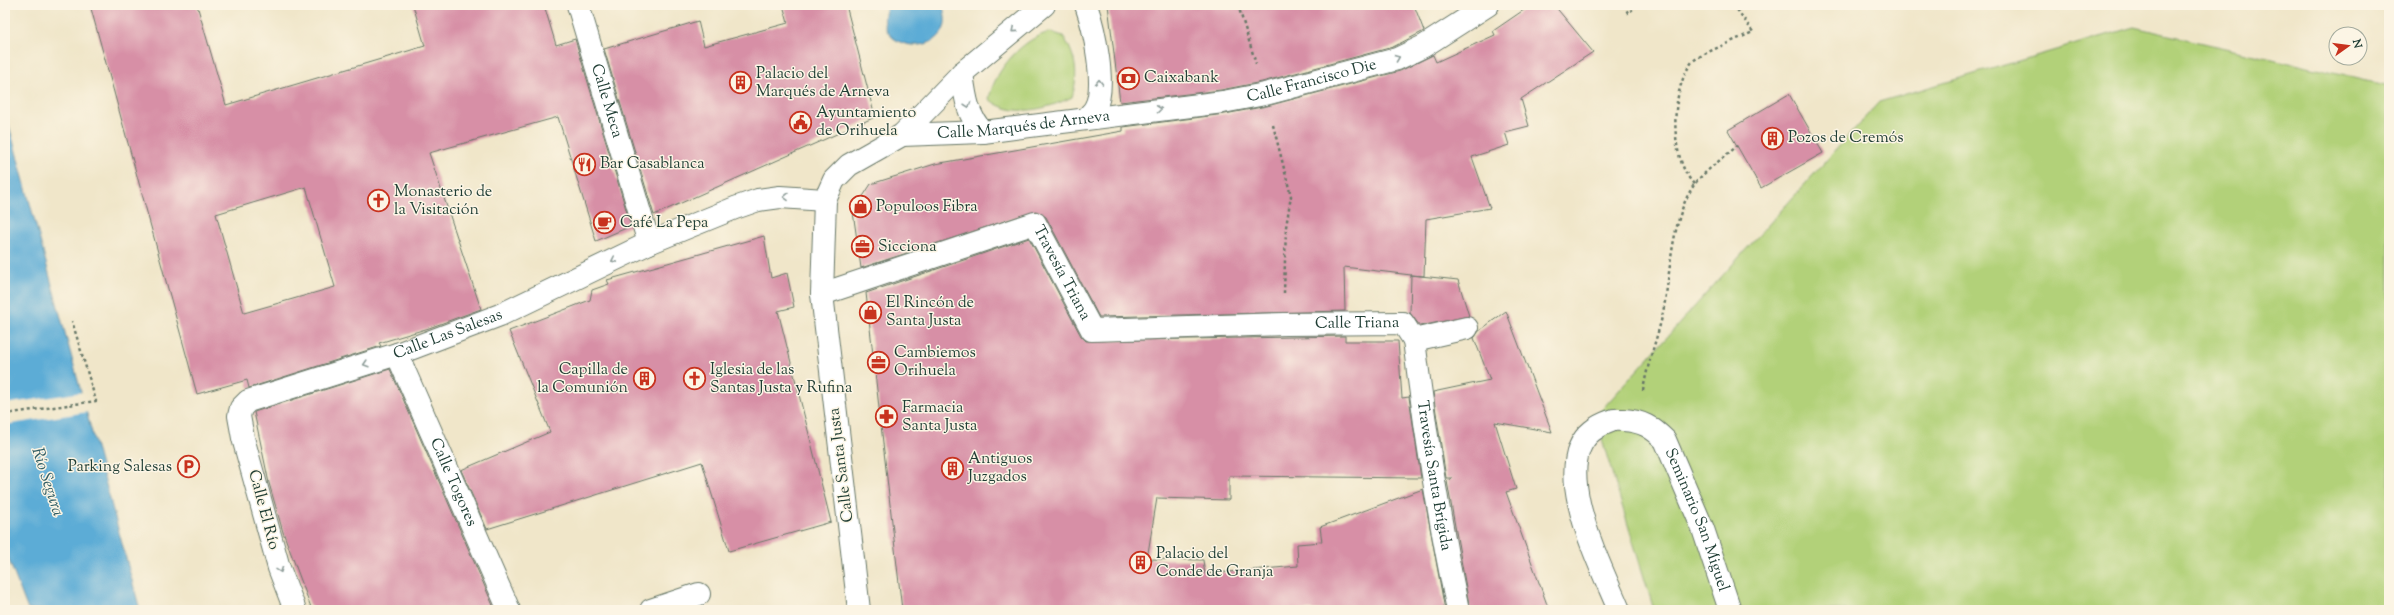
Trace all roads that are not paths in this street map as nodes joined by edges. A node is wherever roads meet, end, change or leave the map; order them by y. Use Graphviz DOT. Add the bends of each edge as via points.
graph roads {
  1 [pos="578,5"];
  2 [pos="1044,5"];
  3 [pos="1086,5"];
  4 [pos="1488,5"];
  5 [pos="962,73"];
  6 [pos="1120,114"];
  7 [pos="1087,118"];
  8 [pos="983,132"];
  9 [pos="902,135"];
  10 [pos="825,200"];
  11 [pos="649,243"];
  12 [pos="822,294"];
  13 [pos="1284,324"];
  14 [pos="1467,328"];
  15 [pos="1414,340"];
  16 [pos="396,354"];
  17 [pos="242,408"];
  18 [pos="699,594"];
  19 [pos="295,610"];
  20 [pos="509,610"];
  21 [pos="651,610"];
  22 [pos="859,610"];
  23 [pos="1458,610"];
  24 [pos="1619,610"];
  25 [pos="1730,610"];
  1 -- 11 [label="street, Calle Meca"];
  2 -- 5 [label="street, one-way"];
  7 -- 3 [label="street, one-way" via="1095,108 1100,84 1097,49"];
  6 -- 4 [label="street, Calle Francisco Die, one-way" via="1223,102 1265,94 1397,59 1424,46"];
  5 -- 8 [label="street, one-way" via="967,104 977,126"];
  5 -- 9 [label="street"];
  6 -- 7 [label="street, Calle Marqués de Arneva"];
  7 -- 8 [label="street, Calle Marqués de Arneva"];
  8 -- 9 [label="street, Calle Marqués de Arneva"];
  9 -- 10 [label="street, Calle Marqués de Arneva" via="849,165 834,180"];
  10 -- 11 [label="street, one-way" via="780,197 758,200"];
  10 -- 12 [label="street, Calle Santa Justa"];
  11 -- 16 [label="street, Calle Las Salesas, one-way" via="500,315"];
  12 -- 13 [label="street, Travesía Triana" via="1035,223 1092,330"];
  12 -- 22 [label="street, Calle Santa Justa"];
  13 -- 15 [label="street, Calle Triana" via="1403,323"];
  14 -- 15 [label="street, Calle Triana"];
  15 -- 23 [label="street, Travesía Santa Brígida" via="1425,431"];
  16 -- 17 [label="street, Calle Las Salesas, one-way" via="248,401"];
  16 -- 20 [label="street, Calle Togores"];
  17 -- 19 [label="street, Calle El Río, one-way" via="239,416 243,438 279,568"];
  18 -- 21 [label="street"];
  24 -- 25 [label="street, Seminario San Miguel" via="1581,516 1576,493 1580,447 1592,431 1613,420 1639,421 1654,429 1665,440 1703,529"];
}
